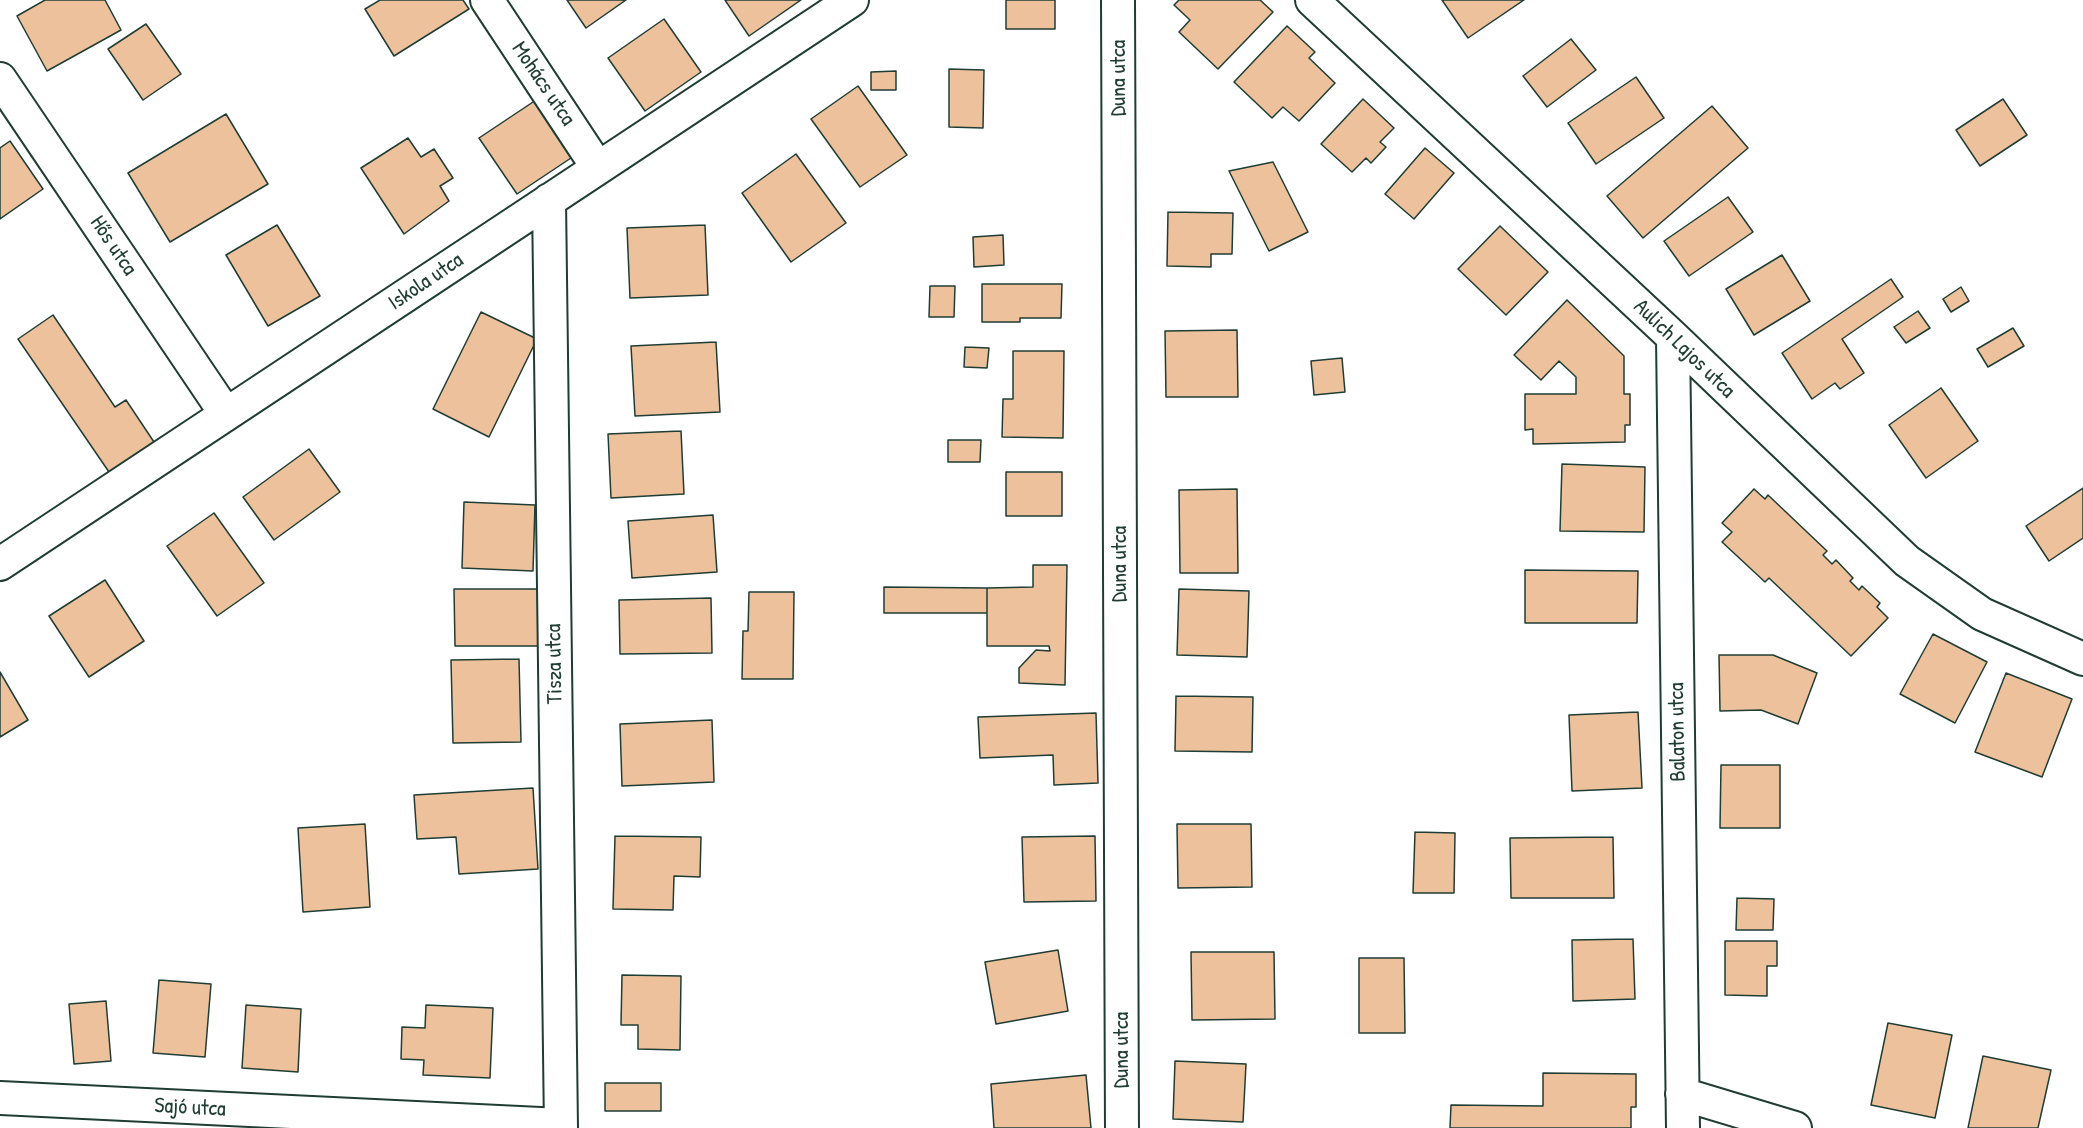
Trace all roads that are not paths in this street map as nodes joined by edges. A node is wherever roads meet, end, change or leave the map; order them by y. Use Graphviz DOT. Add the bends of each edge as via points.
graph roads {
  1 [pos="487,0"];
  2 [pos="852,0"];
  3 [pos="1119,0"];
  4 [pos="1312,0"];
  5 [pos="0,79"];
  6 [pos="598,168"];
  7 [pos="549,200"];
  8 [pos="1673,337"];
  9 [pos="226,414"];
  10 [pos="0,564"];
  11 [pos="2083,659"];
  12 [pos="1682,1094"];
  13 [pos="0,1098"];
  14 [pos="561,1127"];
  15 [pos="1122,1128"];
  16 [pos="1683,1128"];
  17 [pos="1795,1128"];
  1 -- 6 [label="street, Mohács utca"];
  2 -- 6 [label="street, Iskola utca"];
  3 -- 15 [label="street, Duna utca"];
  4 -- 8 [label="street, Aulich Lajos utca"];
  5 -- 9 [label="street, Hős utca"];
  6 -- 7 [label="street, Iskola utca"];
  7 -- 9 [label="street, Iskola utca"];
  7 -- 14 [label="street, Tisza utca"];
  8 -- 11 [label="street, Aulich Lajos utca" via="1922,573 1982,614"];
  8 -- 12 [label="street, Balaton utca"];
  9 -- 10 [label="street, Iskola utca"];
  12 -- 16 [label="street, Balaton utca"];
  12 -- 17 [label="street"];
  13 -- 14 [label="street, Sajó utca"];
}
